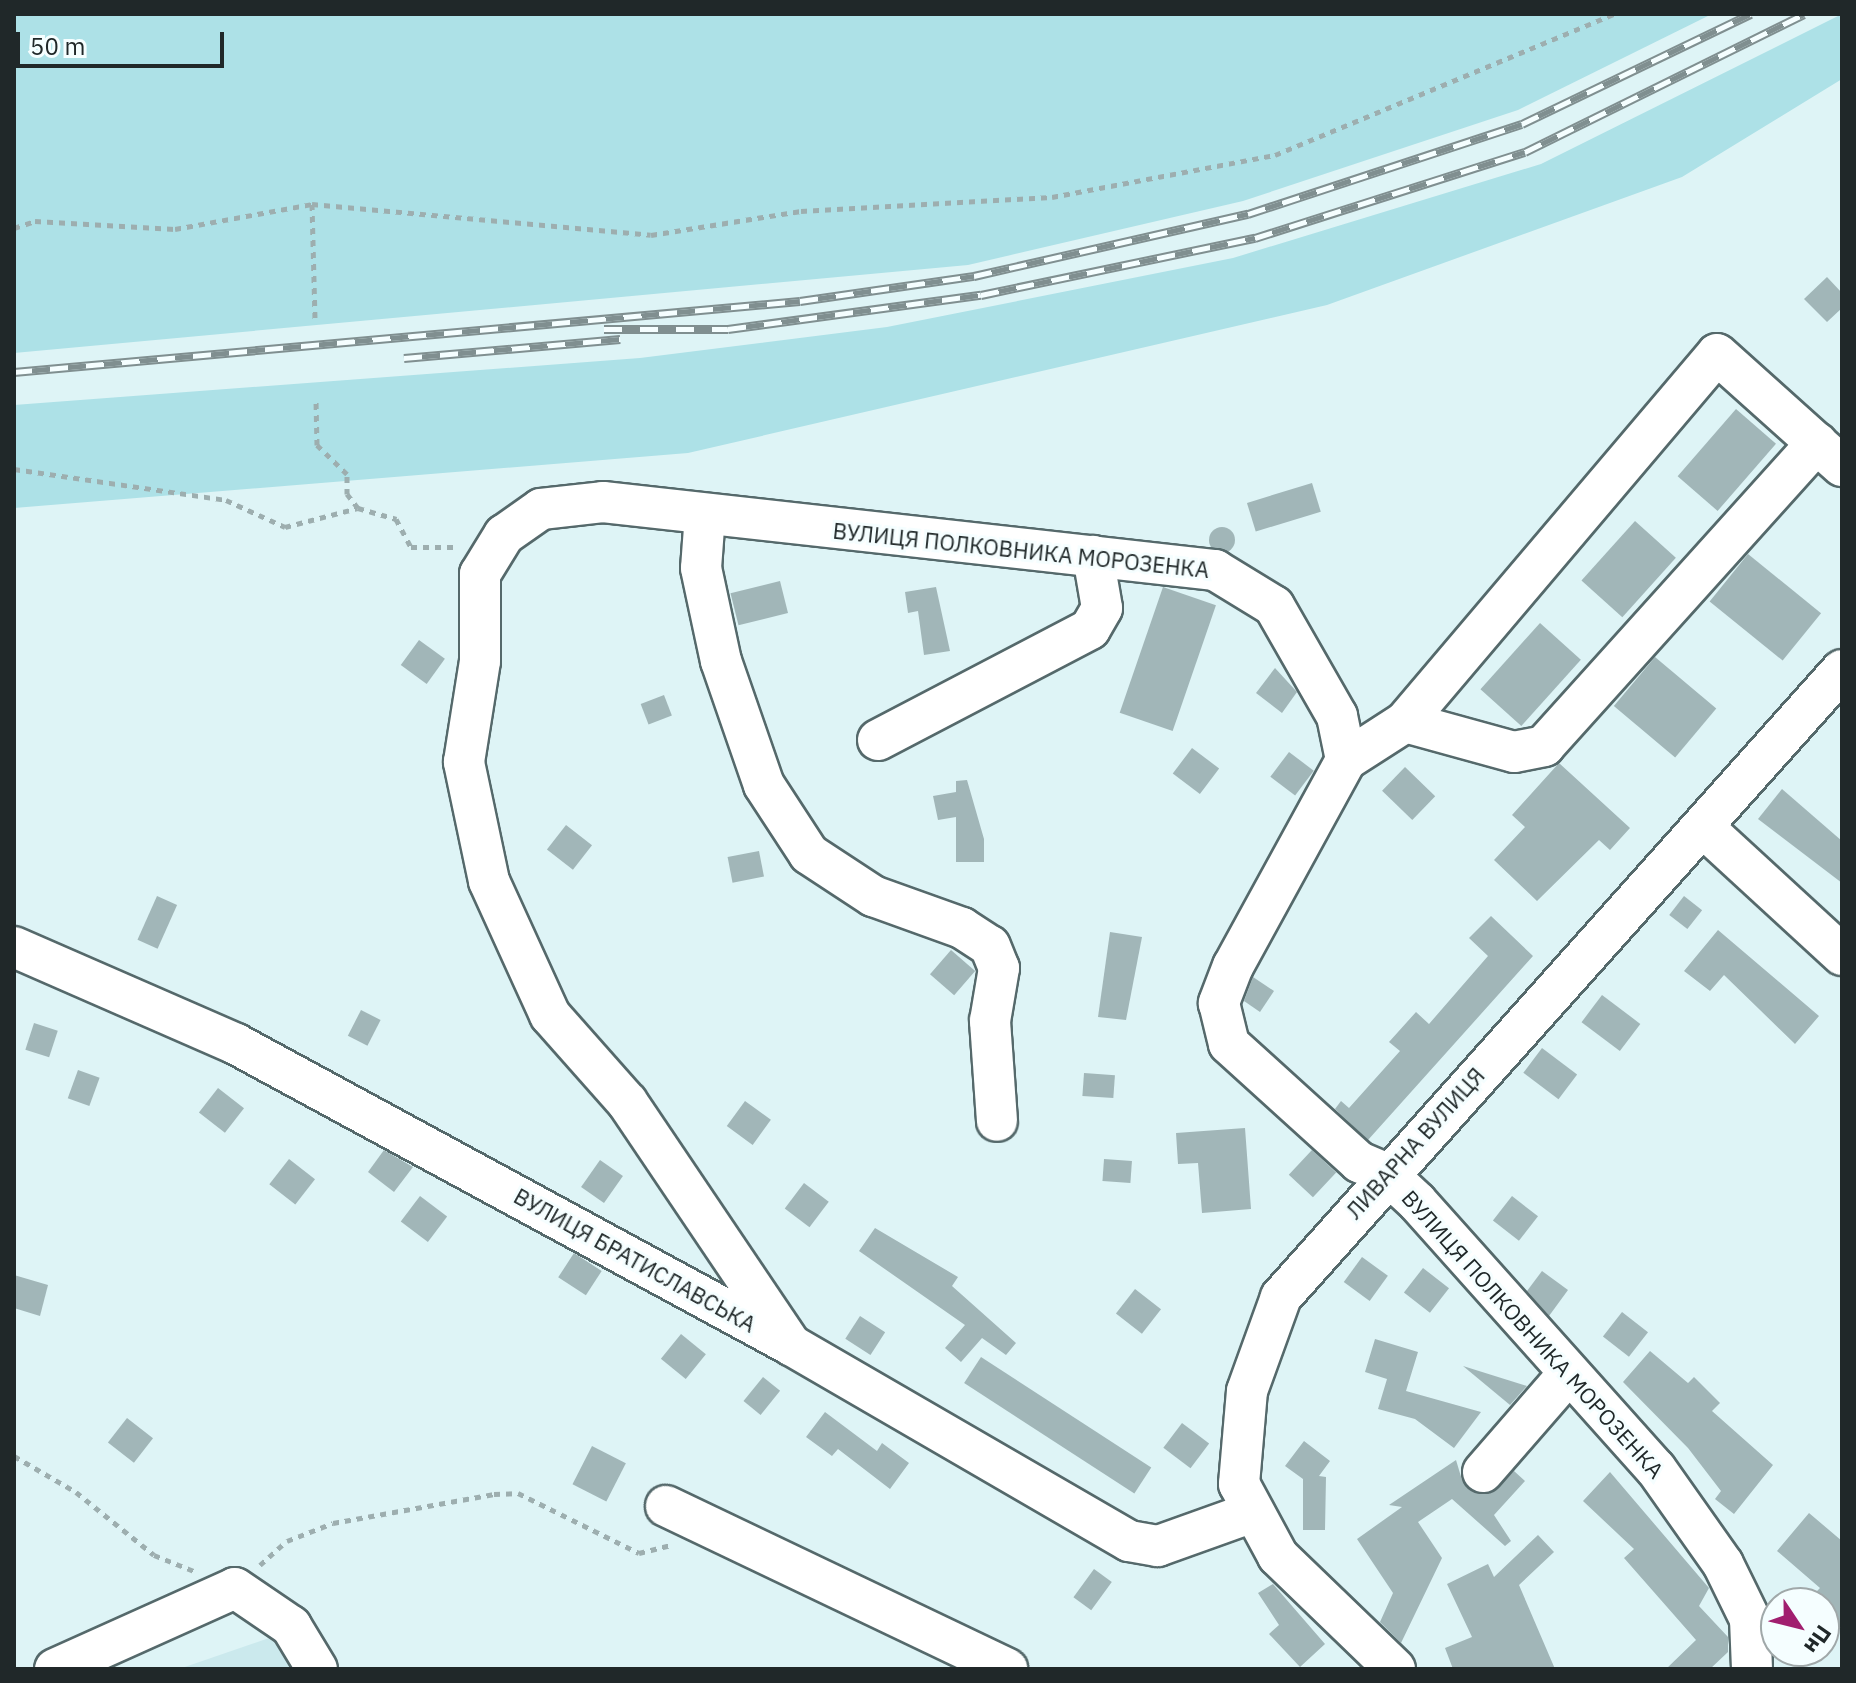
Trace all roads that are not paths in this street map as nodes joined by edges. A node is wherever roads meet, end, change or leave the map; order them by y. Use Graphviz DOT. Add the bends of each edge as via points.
graph roads {
  1 [pos="1830,455"];
  2 [pos="705,514"];
  3 [pos="1093,556"];
  4 [pos="1842,670"];
  5 [pos="1405,722"];
  6 [pos="878,740"];
  7 [pos="1346,760"];
  8 [pos="1703,827"];
  9 [pos="14,947"];
  10 [pos="1842,955"];
  11 [pos="997,1121"];
  12 [pos="1387,1174"];
  13 [pos="791,1345"];
  14 [pos="1569,1373"];
  15 [pos="1483,1472"];
  16 [pos="666,1506"];
  17 [pos="1250,1513"];
  18 [pos="55,1669"];
  19 [pos="317,1669"];
  20 [pos="1007,1669"];
  21 [pos="1395,1669"];
  22 [pos="1752,1669"];
  1 -- 5 [label="street" via="1544,746 1514,752"];
  1 -- 5 [label="street" via="1717,354"];
  2 -- 3 [label="street, ВУЛИЦЯ ПОЛКОВНИКА МОРОЗЕНКА"];
  2 -- 11 [label="street" via="701,568 721,661 764,785 809,854 873,896 962,928 990,946 999,968 990,1021"];
  2 -- 13 [label="street, ВУЛИЦЯ ПОЛКОВНИКА МОРОЗЕНКА" via="603,502 541,509 504,535 480,574 480,661 464,762 489,881 550,1015 627,1102"];
  3 -- 6 [label="street" via="1102,608 1090,629"];
  3 -- 7 [label="street, ВУЛИЦЯ ПОЛКОВНИКА МОРОЗЕНКА" via="1215,570 1274,606 1337,716"];
  4 -- 8 [label="street, ЛИВАРНА ВУЛИЦЯ"];
  5 -- 7 [label="street"];
  7 -- 12 [label="street, ВУЛИЦЯ ПОЛКОВНИКА МОРОЗЕНКА" via="1219,1003 1229,1044 1359,1162"];
  8 -- 10 [label="street"];
  8 -- 12 [label="street, ЛИВАРНА ВУЛИЦЯ"];
  9 -- 13 [label="street, ВУЛИЦЯ БРАТИСЛАВСЬКА" via="236,1044"];
  12 -- 14 [label="street, ВУЛИЦЯ ПОЛКОВНИКА МОРОЗЕНКА"];
  12 -- 17 [label="street, ЛИВАРНА ВУЛИЦЯ" via="1296,1277 1266,1333 1238,1447"];
  13 -- 17 [label="street, ВУЛИЦЯ БРАТИСЛАВСЬКА" via="1136,1544 1177,1541"];
  14 -- 15 [label="street"];
  14 -- 22 [label="street, ВУЛИЦЯ ПОЛКОВНИКА МОРОЗЕНКА" via="1656,1469 1723,1564 1750,1619"];
  16 -- 20 [label="street" via="731,1531"];
  17 -- 21 [label="street" via="1314,1597"];
  18 -- 19 [label="street" via="235,1588 291,1626"];
}
